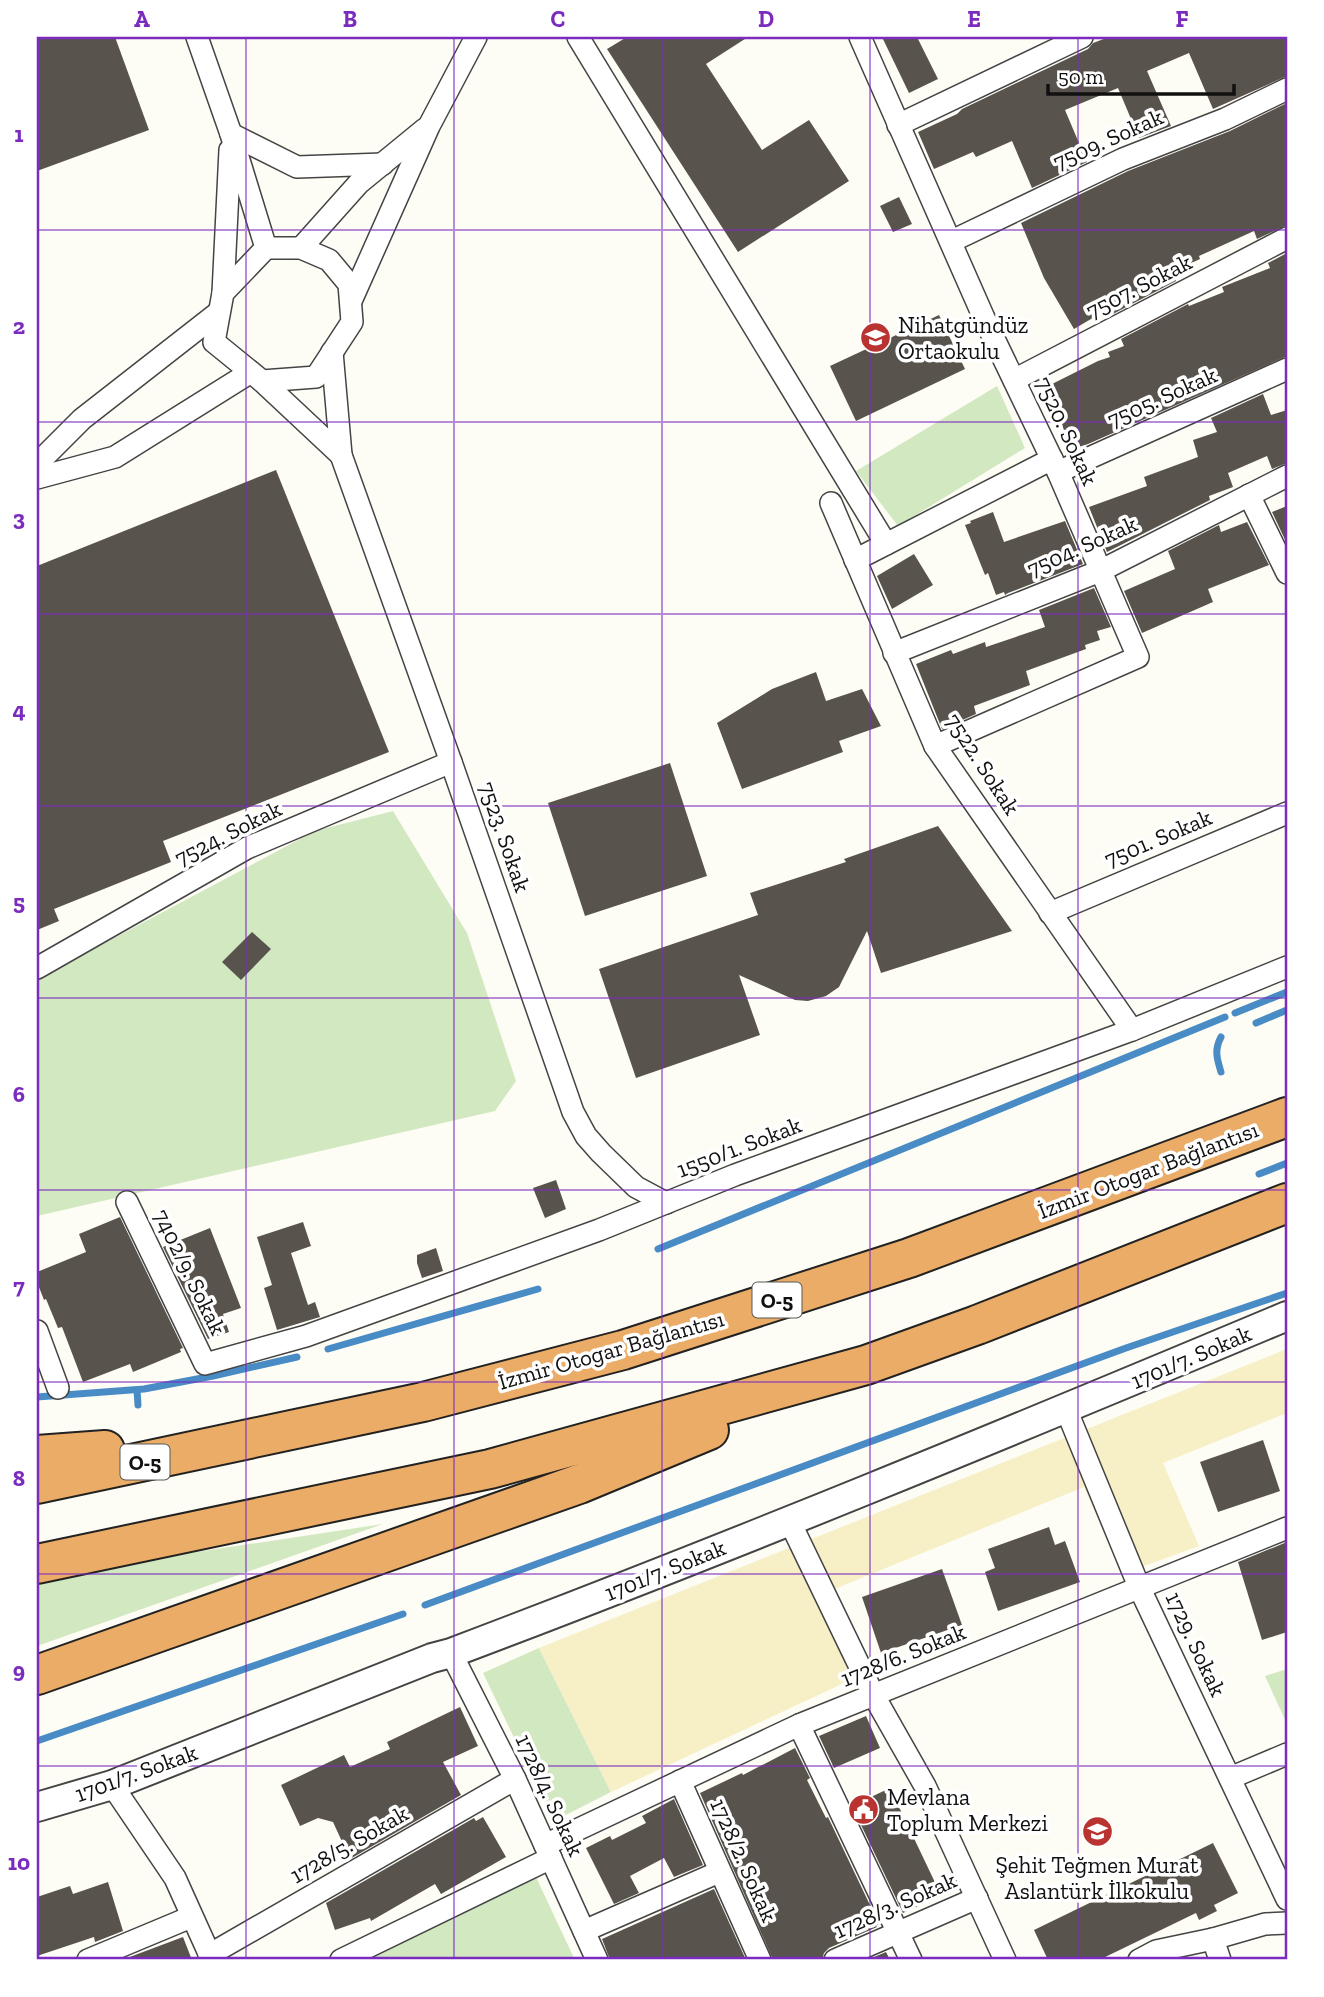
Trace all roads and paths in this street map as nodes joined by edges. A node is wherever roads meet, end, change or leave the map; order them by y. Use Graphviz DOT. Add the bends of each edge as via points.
graph roads {
  1 [pos="197,37"];
  2 [pos="476,37"];
  3 [pos="578,37"];
  4 [pos="860,37"];
  5 [pos="1082,37"];
  6 [pos="1287,89"];
  7 [pos="898,125"];
  8 [pos="429,126"];
  9 [pos="231,134"];
  10 [pos="383,164"];
  11 [pos="1287,238"];
  12 [pos="951,241"];
  13 [pos="266,247"];
  14 [pos="302,248"];
  15 [pos="221,302"];
  16 [pos="351,303"];
  17 [pos="332,352"];
  18 [pos="1287,369"];
  19 [pos="256,377"];
  20 [pos="1014,380"];
  21 [pos="341,455"];
  22 [pos="37,464"];
  23 [pos="1055,466"];
  24 [pos="1287,476"];
  25 [pos="37,478"];
  26 [pos="1249,495"];
  27 [pos="831,503"];
  28 [pos="886,544"];
  29 [pos="855,560"];
  30 [pos="1100,571"];
  31 [pos="1287,573"];
  32 [pos="894,653"];
  33 [pos="935,746"];
  34 [pos="451,762"];
  35 [pos="1287,813"];
  36 [pos="1050,913"];
  37 [pos="1287,967"];
  38 [pos="37,968"];
  39 [pos="1132,1031"];
  40 [pos="1287,1117"];
  41 [pos="127,1202"];
  42 [pos="666,1203"];
  43 [pos="1287,1203"];
  44 [pos="1287,1316"];
  45 [pos="37,1331"];
  46 [pos="205,1364"];
  47 [pos="866,1365"];
  48 [pos="58,1388"];
  49 [pos="1066,1409"];
  50 [pos="253,1440"];
  51 [pos="37,1455"];
  52 [pos="37,1484"];
  53 [pos="789,1520"];
  54 [pos="1287,1528"];
  55 [pos="37,1564"];
  56 [pos="1140,1589"];
  57 [pos="451,1653"];
  58 [pos="37,1675"];
  59 [pos="874,1696"];
  60 [pos="799,1725"];
  61 [pos="1287,1754"];
  62 [pos="1230,1778"];
  63 [pos="515,1779"];
  64 [pos="680,1781"];
  65 [pos="112,1785"];
  66 [pos="37,1807"];
  67 [pos="548,1851"];
  68 [pos="719,1872"];
  69 [pos="976,1898"];
  70 [pos="1287,1899"];
  71 [pos="191,1917"];
  72 [pos="1287,1923"];
  73 [pos="584,1931"];
  74 [pos="897,1931"];
  75 [pos="1213,1939"];
  76 [pos="210,1957"];
  77 [pos="88,1960"];
  78 [pos="341,1960"];
  79 [pos="597,1960"];
  80 [pos="760,1960"];
  81 [pos="835,1960"];
  82 [pos="911,1960"];
  83 [pos="1005,1960"];
  84 [pos="1139,1960"];
  85 [pos="1220,1960"];
  1 -- 9 [label="street"];
  2 -- 8 [label="street"];
  3 -- 28 [label="street"];
  4 -- 7 [label="street, 7520. Sokak"];
  5 -- 7 [label="street"];
  6 -- 12 [label="street, 7509. Sokak" via="1123,159"];
  7 -- 12 [label="street, 7520. Sokak"];
  8 -- 10 [label="street"];
  8 -- 16 [label="street"];
  9 -- 10 [label="street" via="297,167"];
  9 -- 13 [label="street"];
  9 -- 15 [label="street"];
  10 -- 14 [label="street" via="359,183"];
  11 -- 20 [label="street, 7507. Sokak"];
  12 -- 20 [label="street, 7520. Sokak"];
  13 -- 14 [label="street"];
  13 -- 15 [label="street"];
  14 -- 16 [label="street" via="329,260 349,284"];
  15 -- 19 [label="street" via="214,342"];
  15 -- 22 [label="street" via="82,419"];
  16 -- 17 [label="street" via="352,322"];
  17 -- 19 [label="street" via="316,377"];
  17 -- 21 [label="street"];
  18 -- 23 [label="street, 7505. Sokak"];
  19 -- 21 [label="street"];
  19 -- 25 [label="street" via="115,457"];
  20 -- 23 [label="street, 7520. Sokak"];
  21 -- 34 [label="street, 7523. Sokak"];
  23 -- 28 [label="street, 7505. Sokak"];
  23 -- 30 [label="street, 7520. Sokak"];
  24 -- 26 [label="street, 7504. Sokak"];
  26 -- 30 [label="street, 7504. Sokak"];
  26 -- 31 [label="street"];
  27 -- 29 [label="street, 7522. Sokak"];
  28 -- 29 [label="street, 7505. Sokak"];
  29 -- 32 [label="street, 7522. Sokak"];
  30 -- 32 [label="street, 7504. Sokak"];
  30 -- 33 [label="street, 7520. Sokak" via="1138,657"];
  32 -- 33 [label="street, 7522. Sokak"];
  33 -- 36 [label="street, 7522. Sokak"];
  34 -- 38 [label="street, 7524. Sokak" via="247,848"];
  34 -- 42 [label="street, 7523. Sokak" via="573,1112 586,1136 609,1161 636,1187"];
  35 -- 36 [label="street, 7501. Sokak"];
  36 -- 39 [label="street, 7522. Sokak"];
  37 -- 39 [label="street, 1550/1. Sokak"];
  39 -- 42 [label="street, 1550/1. Sokak"];
  40 -- 50 [label="highway, İzmir Otogar Bağlantısı / O-5" via="909,1258 624,1350"];
  41 -- 46 [label="street, 7402/9. Sokak"];
  42 -- 46 [label="street, 1550/1. Sokak" via="306,1336"];
  43 -- 47 [label="highway"];
  44 -- 49 [label="street, 1701/7. Sokak"];
  45 -- 48 [label="street"];
  47 -- 55 [label="highway" via="490,1469"];
  47 -- 58 [label="highway" via="579,1483"];
  49 -- 53 [label="street, 1701/7. Sokak"];
  49 -- 56 [label="street, 1729. Sokak"];
  50 -- 51 [label="highway"];
  50 -- 52 [label="highway, İzmir Otogar Bağlantısı / O-5"];
  53 -- 57 [label="street, 1701/7. Sokak"];
  53 -- 59 [label="street"];
  54 -- 56 [label="street, 1728/6. Sokak"];
  56 -- 59 [label="street, 1728/6. Sokak"];
  56 -- 62 [label="street, 1729. Sokak"];
  57 -- 63 [label="street, 1728/4. Sokak"];
  57 -- 65 [label="street, 1701/7. Sokak"];
  59 -- 60 [label="street, 1728/6. Sokak"];
  59 -- 69 [label="street" via="925,1786"];
  60 -- 64 [label="street, 1728/6. Sokak"];
  60 -- 74 [label="street"];
  61 -- 62 [label="street"];
  62 -- 70 [label="street, 1729. Sokak"];
  63 -- 67 [label="street, 1728/4. Sokak"];
  63 -- 76 [label="street, 1728/5. Sokak"];
  64 -- 67 [label="street, 1728/6. Sokak"];
  64 -- 68 [label="street, 1728/2. Sokak"];
  65 -- 66 [label="street, 1701/7. Sokak"];
  65 -- 71 [label="street" via="175,1878"];
  67 -- 73 [label="street, 1728/4. Sokak"];
  67 -- 78 [label="street, 1728/6. Sokak"];
  68 -- 73 [label="street"];
  68 -- 80 [label="street, 1728/2. Sokak"];
  69 -- 74 [label="street, 1728/3. Sokak"];
  69 -- 83 [label="street"];
  71 -- 76 [label="street"];
  71 -- 77 [label="street"];
  72 -- 75 [label="street" via="1265,1924"];
  73 -- 79 [label="street, 1728/4. Sokak"];
  74 -- 81 [label="street, 1728/3. Sokak"];
  74 -- 82 [label="street"];
  75 -- 84 [label="street" via="1156,1951"];
  75 -- 85 [label="street"];
}
